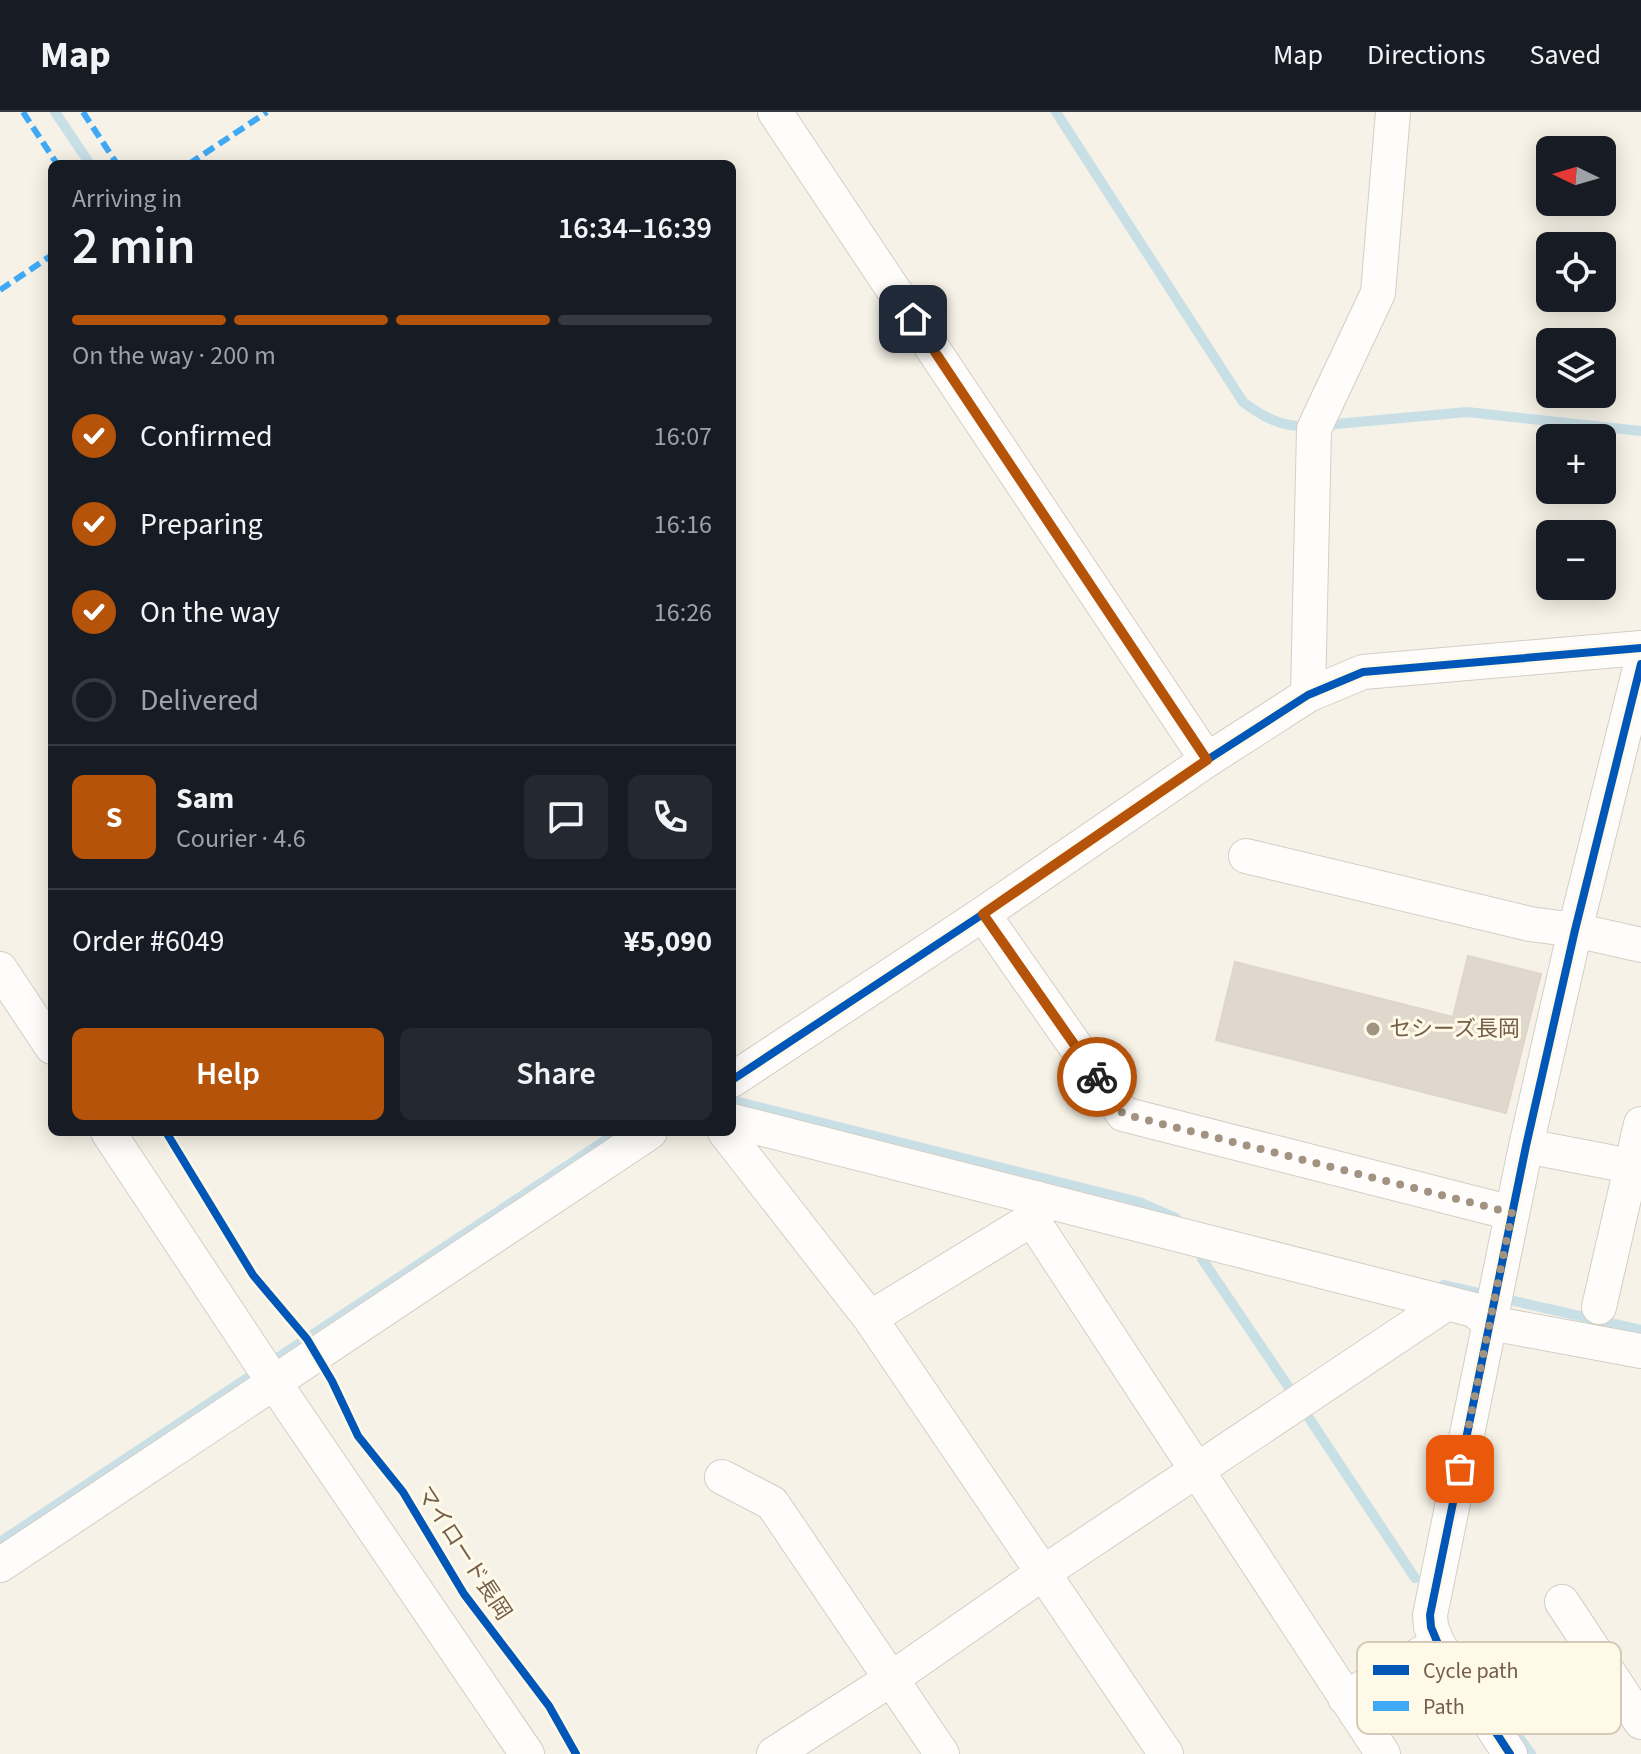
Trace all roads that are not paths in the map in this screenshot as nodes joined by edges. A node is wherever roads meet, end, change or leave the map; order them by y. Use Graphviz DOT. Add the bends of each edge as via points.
graph roads {
  1 [pos="775,112"];
  2 [pos="1393,112"];
  3 [pos="1641,648"];
  4 [pos="1641,664"];
  5 [pos="1308,695"];
  6 [pos="1207,760"];
  7 [pos="1246,856"];
  8 [pos="983,914"];
  9 [pos="1575,930"];
  10 [pos="1641,945"];
  11 [pos="0,969"];
  12 [pos="48,1041"];
  13 [pos="736,1077"];
  14 [pos="736,1122"];
  15 [pos="1641,1124"];
  16 [pos="111,1136"];
  17 [pos="644,1136"];
  18 [pos="728,1136"];
  19 [pos="1526,1146"];
  20 [pos="1636,1167"];
  21 [pos="1034,1208"];
  22 [pos="1512,1213"];
  23 [pos="1447,1303"];
  24 [pos="1599,1307"];
  25 [pos="870,1318"];
  26 [pos="1490,1323"];
  27 [pos="1641,1351"];
  28 [pos="267,1372"];
  29 [pos="1199,1471"];
  30 [pos="722,1477"];
  31 [pos="0,1565"];
  32 [pos="1043,1573"];
  33 [pos="1562,1602"];
  34 [pos="1437,1642"];
  35 [pos="1588,1642"];
  36 [pos="891,1679"];
  37 [pos="1357,1691"];
  38 [pos="1621,1692"];
  39 [pos="1345,1698"];
  40 [pos="1357,1716"];
  41 [pos="1641,1722"];
  42 [pos="1369,1734"];
  43 [pos="1497,1734"];
  44 [pos="527,1754"];
  45 [pos="774,1754"];
  46 [pos="942,1754"];
  47 [pos="1166,1754"];
  48 [pos="1383,1754"];
  49 [pos="1510,1754"];
  1 -- 6 [label="street"];
  2 -- 5 [label="street" via="1378,293 1314,429"];
  3 -- 5 [label="street" via="1363,672"];
  4 -- 9 [label="street"];
  5 -- 6 [label="street"];
  6 -- 8 [label="street"];
  7 -- 9 [label="street" via="1530,924"];
  8 -- 13 [label="street"];
  8 -- 22 [label="street" via="1123,1114"];
  9 -- 10 [label="street"];
  9 -- 19 [label="street"];
  11 -- 12 [label="street"];
  14 -- 21 [label="street"];
  15 -- 20 [label="street"];
  16 -- 28 [label="street"];
  17 -- 28 [label="street"];
  18 -- 25 [label="street"];
  19 -- 20 [label="street"];
  19 -- 22 [label="street"];
  20 -- 24 [label="street"];
  21 -- 23 [label="street"];
  21 -- 25 [label="street"];
  21 -- 29 [label="street"];
  22 -- 26 [label="street"];
  23 -- 26 [label="street" via="1474,1310"];
  23 -- 29 [label="street"];
  25 -- 32 [label="street"];
  26 -- 27 [label="street"];
  26 -- 34 [label="street" via="1432,1601 1431,1627"];
  28 -- 31 [label="street"];
  28 -- 44 [label="street"];
  29 -- 32 [label="street"];
  29 -- 39 [label="street"];
  30 -- 36 [label="street" via="772,1503"];
  32 -- 36 [label="street"];
  32 -- 47 [label="street"];
  33 -- 35 [label="street"];
  36 -- 45 [label="street"];
  36 -- 46 [label="street"];
  37 -- 39 [label="street"];
  38 -- 41 [label="street"];
  39 -- 40 [label="street"];
  42 -- 48 [label="street"];
  43 -- 49 [label="street"];
}
